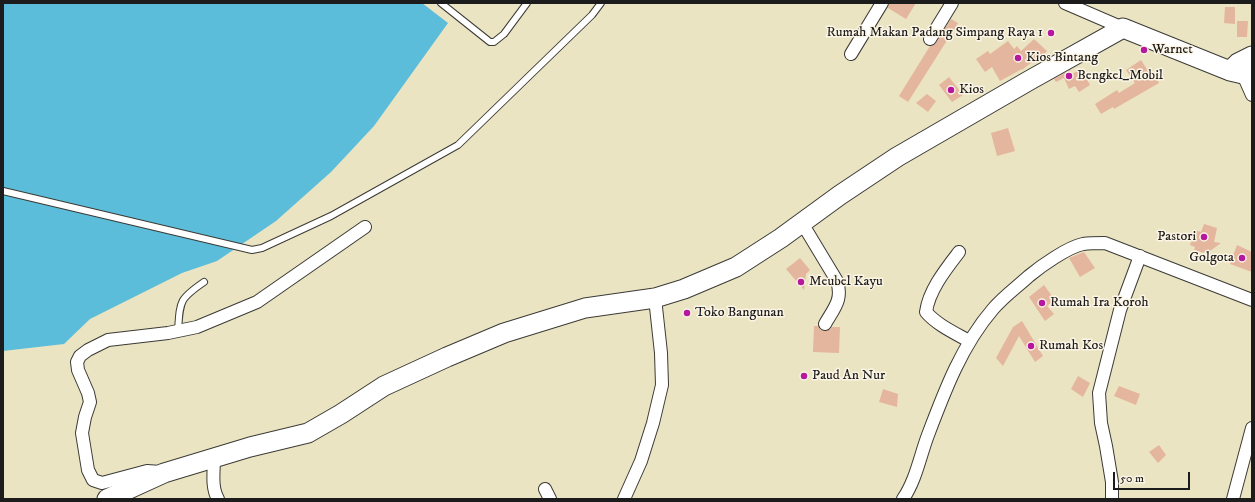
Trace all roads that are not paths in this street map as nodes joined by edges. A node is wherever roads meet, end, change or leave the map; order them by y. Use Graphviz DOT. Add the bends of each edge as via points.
graph roads {
  1 [pos="441,3"];
  2 [pos="527,3"];
  3 [pos="601,3"];
  4 [pos="882,3"];
  5 [pos="952,3"];
  6 [pos="1065,3"];
  7 [pos="1123,28"];
  8 [pos="930,39"];
  9 [pos="851,54"];
  10 [pos="1243,67"];
  11 [pos="1252,95"];
  12 [pos="3,191"];
  13 [pos="802,223"];
  14 [pos="364,227"];
  15 [pos="959,252"];
  16 [pos="1140,256"];
  17 [pos="204,282"];
  18 [pos="656,298"];
  19 [pos="1252,300"];
  20 [pos="825,324"];
  21 [pos="178,331"];
  22 [pos="969,341"];
  23 [pos="1252,428"];
  24 [pos="214,458"];
  25 [pos="164,473"];
  26 [pos="107,499"];
  27 [pos="218,499"];
  28 [pos="624,499"];
  29 [pos="903,499"];
  30 [pos="1112,499"];
  31 [pos="1233,499"];
  1 -- 2 [label="lane" via="490,42 494,42 504,34"];
  3 -- 12 [label="lane" via="592,15 458,145 331,216 262,248 252,250"];
  4 -- 9 [label="street"];
  5 -- 8 [label="street"];
  6 -- 7 [label="street"];
  7 -- 10 [label="highway"];
  7 -- 13 [label="highway" via="897,157"];
  10 -- 11 [label="street"];
  13 -- 18 [label="highway" via="736,267"];
  13 -- 20 [label="street" via="840,290 838,300"];
  14 -- 21 [label="street" via="260,300 197,327"];
  15 -- 22 [label="street" via="935,287 926,312"];
  16 -- 19 [label="street"];
  16 -- 22 [label="street" via="1105,243 1082,244 1069,250 1036,270 1007,294"];
  16 -- 30 [label="street" via="1120,310 1099,393 1101,423 1112,482"];
  17 -- 21 [label="lane" via="184,297"];
  18 -- 24 [label="highway" via="585,308 504,333 384,386 308,433"];
  18 -- 28 [label="street" via="662,385 654,422"];
  21 -- 25 [label="street" via="108,340 84,353 77,362 90,402 82,434 88,470 93,480 102,483 147,471"];
  22 -- 29 [label="street" via="948,384 914,478"];
  23 -- 31 [label="street"];
  24 -- 25 [label="highway"];
  24 -- 27 [label="street" via="214,484"];
  25 -- 26 [label="highway"];
}
